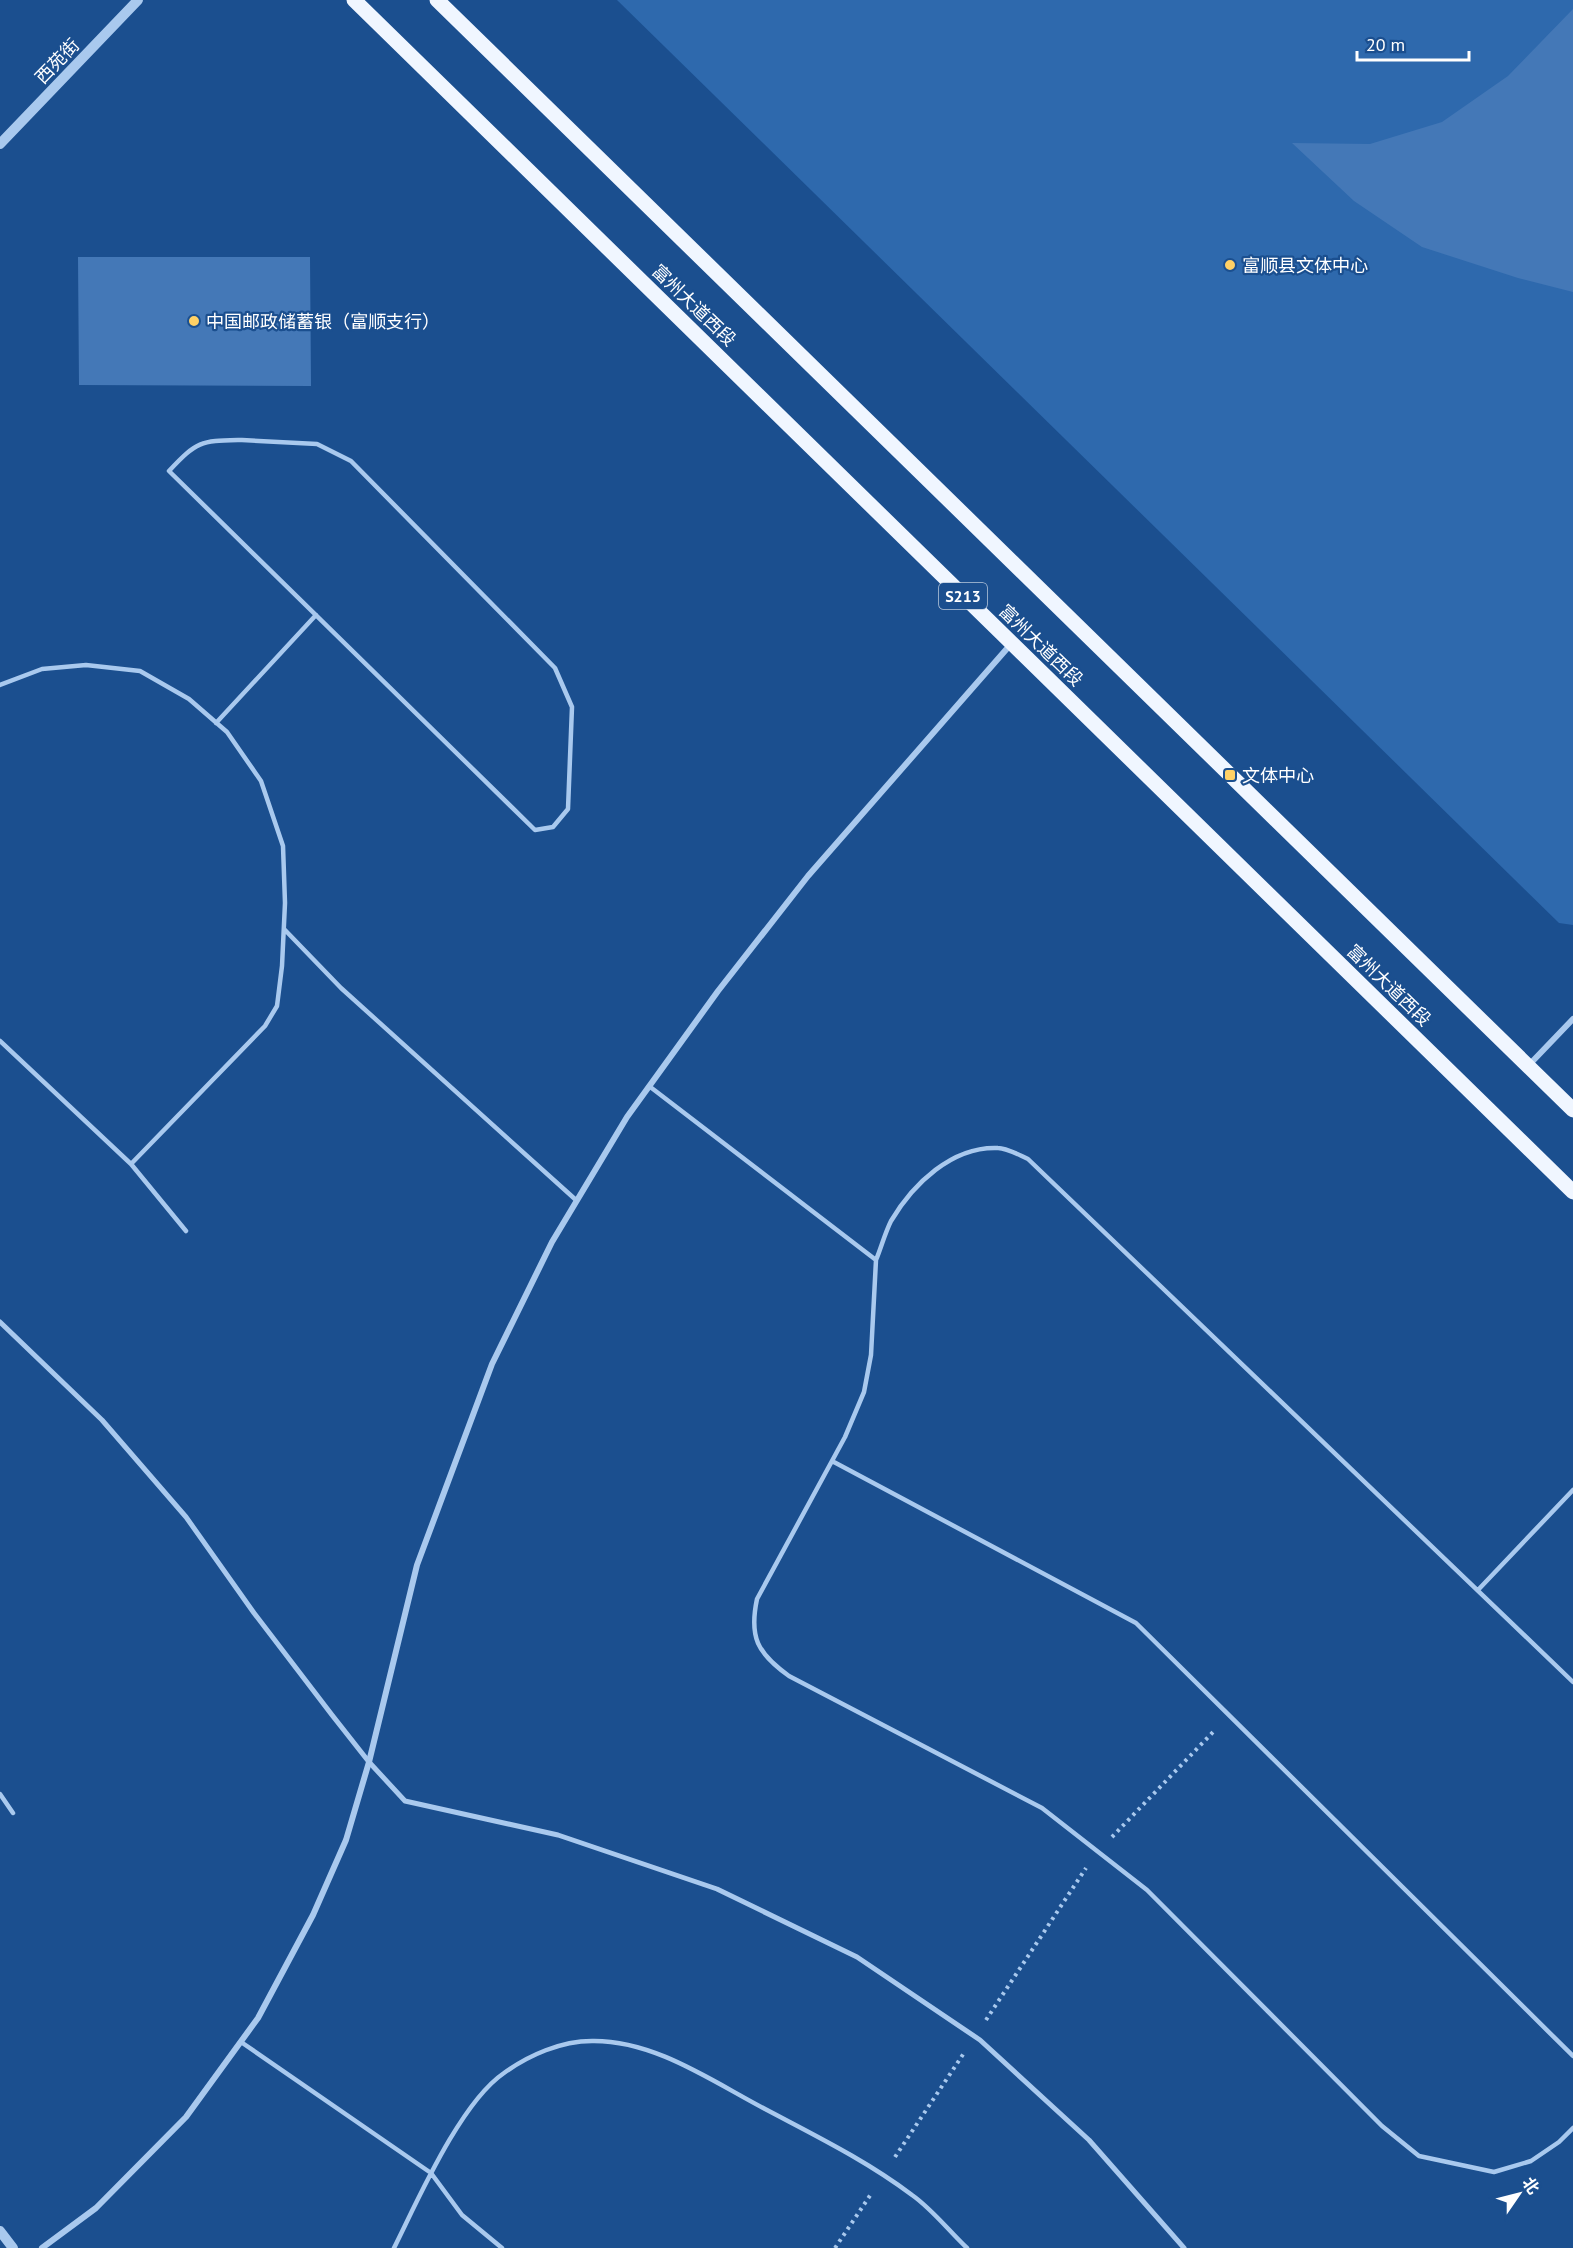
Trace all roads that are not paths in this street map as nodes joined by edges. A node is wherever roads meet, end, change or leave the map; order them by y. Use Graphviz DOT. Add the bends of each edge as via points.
graph roads {
  1 [pos="138,0"];
  2 [pos="354,0"];
  3 [pos="438,0"];
  4 [pos="0,144"];
  5 [pos="316,615"];
  6 [pos="1011,643"];
  7 [pos="0,685"];
  8 [pos="216,723"];
  9 [pos="284,928"];
  10 [pos="1573,1019"];
  11 [pos="0,1041"];
  12 [pos="1528,1066"];
  13 [pos="649,1086"];
  14 [pos="1573,1110"];
  15 [pos="130,1164"];
  16 [pos="1573,1192"];
  17 [pos="576,1200"];
  18 [pos="186,1231"];
  19 [pos="876,1260"];
  20 [pos="0,1322"];
  21 [pos="832,1461"];
  22 [pos="1573,1491"];
  23 [pos="1478,1590"];
  24 [pos="1573,1682"];
  25 [pos="369,1762"];
  26 [pos="0,1794"];
  27 [pos="13,1814"];
  28 [pos="241,2042"];
  29 [pos="1573,2056"];
  30 [pos="1573,2128"];
  31 [pos="431,2173"];
  32 [pos="0,2231"];
  33 [pos="13,2248"];
  34 [pos="42,2248"];
  35 [pos="394,2248"];
  36 [pos="502,2248"];
  37 [pos="967,2248"];
  38 [pos="1184,2248"];
  1 -- 4 [label="street, 西苑街"];
  2 -- 6 [label="main road, 富州大道西段 / S213"];
  3 -- 12 [label="main road"];
  5 -- 5 [label="lane" via="535,830 553,827 568,809 572,707 555,668 351,461 317,444 242,440 203,441 184,454 169,471"];
  5 -- 8 [label="lane"];
  6 -- 13 [label="street" via="808,876"];
  6 -- 16 [label="main road, 富州大道西段 / S213"];
  7 -- 8 [label="lane" via="42,669 86,665 140,671 189,699"];
  8 -- 9 [label="lane" via="227,732 261,781 283,846"];
  9 -- 15 [label="lane" via="278,1006 265,1026"];
  9 -- 17 [label="lane" via="341,987"];
  10 -- 12 [label="street"];
  11 -- 15 [label="lane"];
  12 -- 14 [label="main road"];
  13 -- 17 [label="street"];
  13 -- 19 [label="lane"];
  15 -- 18 [label="lane"];
  17 -- 25 [label="street" via="492,1364 425,1543"];
  19 -- 21 [label="lane" via="871,1354 864,1392"];
  19 -- 23 [label="lane" via="891,1222 914,1190 945,1162 973,1149 1000,1148 1028,1159"];
  20 -- 25 [label="street" via="102,1420 186,1517"];
  21 -- 29 [label="lane" via="1137,1623"];
  21 -- 30 [label="lane" via="757,1599 752,1620 756,1642 769,1662 1042,1808 1147,1890 1383,2126 1419,2156 1494,2172 1531,2161"];
  22 -- 23 [label="lane"];
  23 -- 24 [label="lane"];
  25 -- 28 [label="street" via="346,1840 313,1915"];
  25 -- 38 [label="street" via="405,1801 558,1835 717,1889 857,1957 975,2037 1089,2140"];
  26 -- 27 [label="lane"];
  28 -- 31 [label="lane"];
  28 -- 34 [label="street" via="186,2117 96,2208"];
  31 -- 35 [label="lane"];
  31 -- 36 [label="lane" via="462,2215"];
  31 -- 37 [label="lane" via="475,2100 503,2073 566,2043 594,2041 666,2057 855,2157 914,2196"];
  32 -- 33 [label="street"];
}
